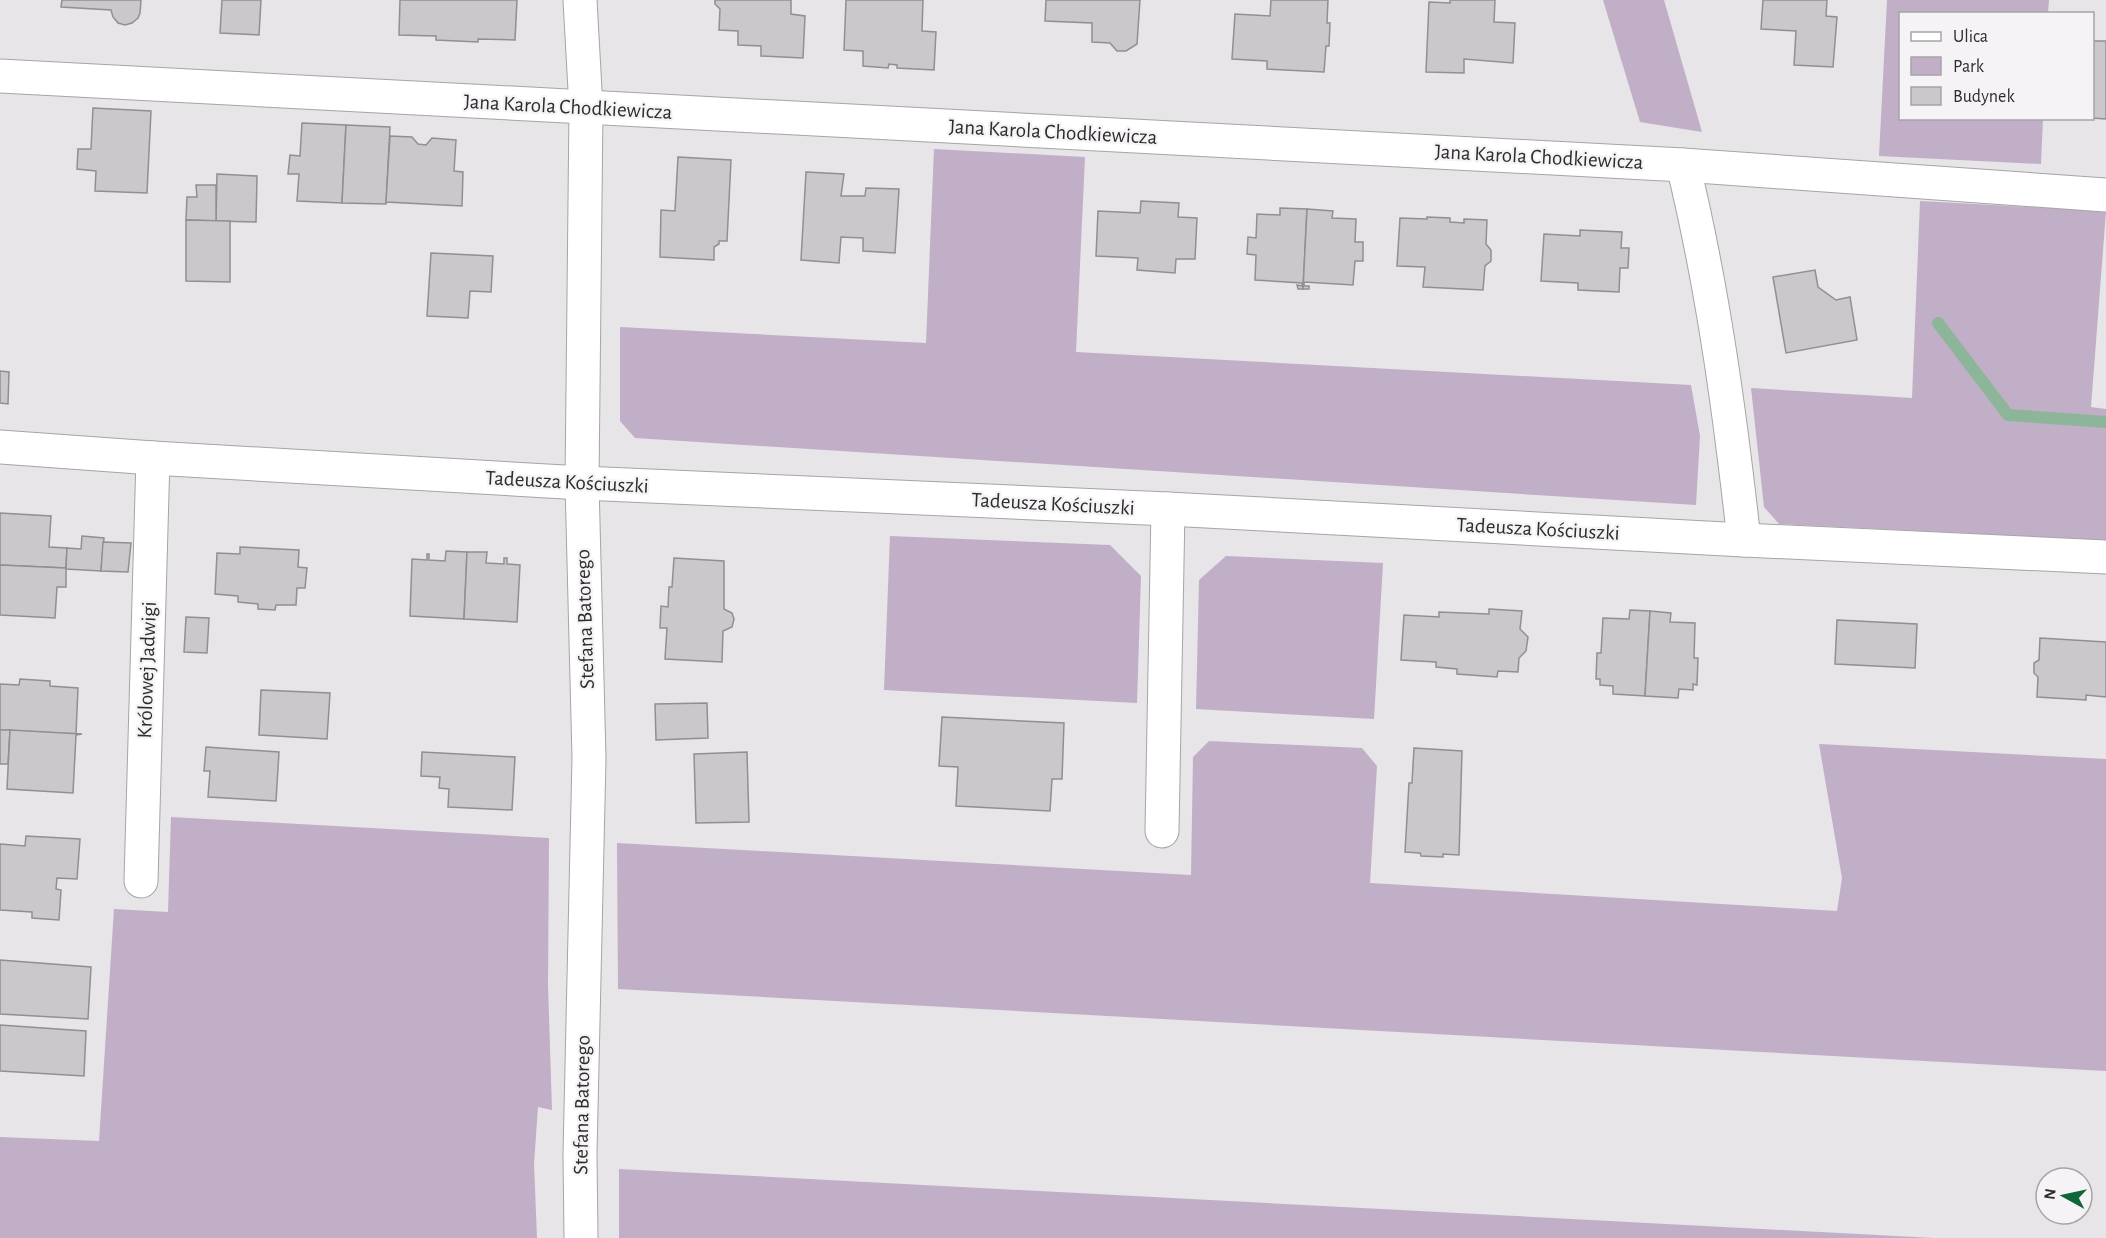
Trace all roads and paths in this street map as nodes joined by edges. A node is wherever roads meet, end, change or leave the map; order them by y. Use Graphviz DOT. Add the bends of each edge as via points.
graph roads {
  1 [pos="580,0"];
  2 [pos="0,76"];
  3 [pos="586,108"];
  4 [pos="1683,165"];
  5 [pos="2106,195"];
  6 [pos="0,447"];
  7 [pos="153,458"];
  8 [pos="582,483"];
  9 [pos="1168,509"];
  10 [pos="1744,540"];
  11 [pos="2106,557"];
  12 [pos="1162,831"];
  13 [pos="141,881"];
  14 [pos="581,1238"];
  1 -- 3 [label="street, Stefana Batorego"];
  2 -- 3 [label="street, Jana Karola Chodkiewicza"];
  3 -- 4 [label="street, Jana Karola Chodkiewicza"];
  3 -- 8 [label="street, Stefana Batorego"];
  4 -- 5 [label="street, Jana Karola Chodkiewicza"];
  4 -- 10 [label="street" via="1698,228 1719,355"];
  6 -- 7 [label="street, Tadeusza Kościuszki"];
  7 -- 8 [label="street, Tadeusza Kościuszki"];
  7 -- 13 [label="street, Królowej Jadwigi"];
  8 -- 9 [label="street, Tadeusza Kościuszki"];
  8 -- 14 [label="street, Stefana Batorego" via="589,758"];
  9 -- 10 [label="street, Tadeusza Kościuszki"];
  9 -- 12 [label="street"];
  10 -- 11 [label="street, Tadeusza Kościuszki"];
}
